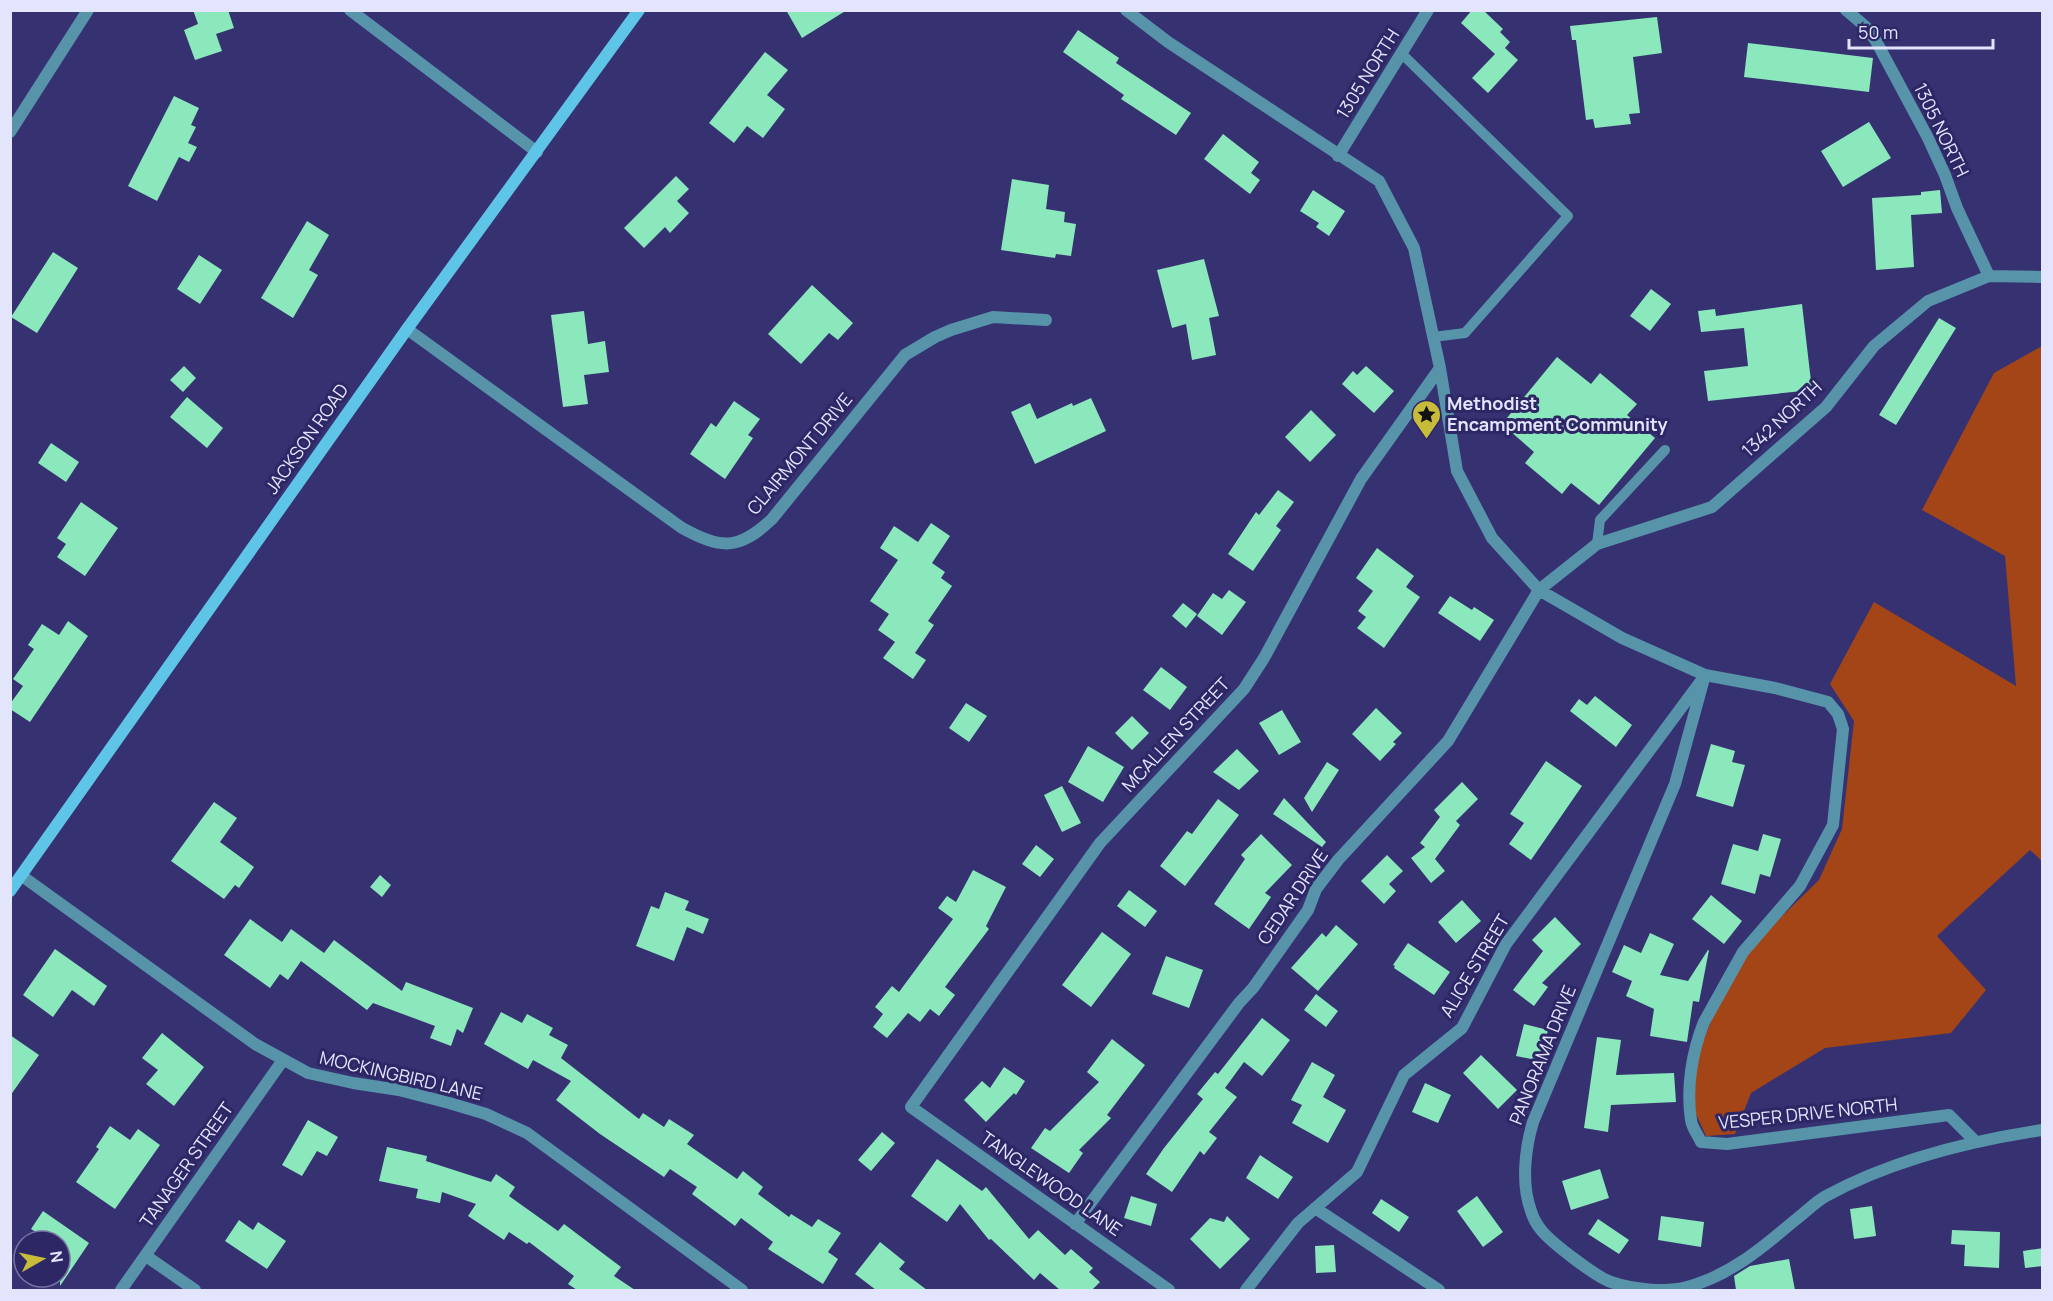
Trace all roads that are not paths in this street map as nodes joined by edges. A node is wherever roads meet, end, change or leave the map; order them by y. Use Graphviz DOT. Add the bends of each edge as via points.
graph roads {
  1 [pos="88,10"];
  2 [pos="350,10"];
  3 [pos="639,10"];
  4 [pos="1126,10"];
  5 [pos="1428,10"];
  6 [pos="1845,10"];
  7 [pos="1402,54"];
  8 [pos="10,132"];
  9 [pos="537,152"];
  10 [pos="1338,156"];
  11 [pos="1989,276"];
  12 [pos="2043,277"];
  13 [pos="1046,320"];
  14 [pos="407,328"];
  15 [pos="1433,337"];
  16 [pos="1440,368"];
  17 [pos="1665,450"];
  18 [pos="1597,544"];
  19 [pos="1539,590"];
  20 [pos="1705,675"];
  21 [pos="22,876"];
  22 [pos="10,891"];
  23 [pos="283,1060"];
  24 [pos="911,1107"];
  25 [pos="2043,1130"];
  26 [pos="1975,1142"];
  27 [pos="1315,1208"];
  28 [pos="1075,1224"];
  29 [pos="146,1256"];
  30 [pos="1688,1289"];
  31 [pos="121,1290"];
  32 [pos="195,1290"];
  33 [pos="742,1290"];
  34 [pos="1170,1290"];
  35 [pos="1246,1290"];
  36 [pos="1439,1290"];
  1 -- 8 [label="street"];
  2 -- 9 [label="street"];
  3 -- 9 [label="street, JACKSON ROAD"];
  4 -- 10 [label="street"];
  5 -- 7 [label="street, 1305 NORTH"];
  6 -- 11 [label="street, 1305 NORTH" via="1876,41 1928,138"];
  7 -- 10 [label="street, 1305 NORTH"];
  7 -- 15 [label="lane" via="1568,216 1465,333"];
  9 -- 14 [label="street, JACKSON ROAD"];
  10 -- 15 [label="street" via="1379,181 1414,248"];
  11 -- 12 [label="street, 1342 NORTH"];
  11 -- 18 [label="street, 1342 NORTH" via="1928,301 1874,346 1826,407 1712,507"];
  13 -- 14 [label="street, CLAIRMONT DRIVE" via="993,318 951,330 904,355 772,519 751,537 727,544 682,528"];
  14 -- 21 [label="street, JACKSON ROAD"];
  15 -- 16 [label="street"];
  16 -- 19 [label="street" via="1457,471 1492,538"];
  16 -- 24 [label="street, MCALLEN STREET" via="1360,479 1244,689 1100,843"];
  17 -- 18 [label="lane" via="1600,520"];
  18 -- 19 [label="street, 1342 NORTH"];
  19 -- 20 [label="street" via="1622,638"];
  19 -- 28 [label="street, CEDAR DRIVE" via="1448,741 1338,860 1252,988"];
  20 -- 26 [label="street, VESPER DRIVE NORTH" via="1828,702 1843,729 1833,825 1800,886 1743,951 1704,1022 1692,1062 1689,1093 1691,1123 1701,1142 1727,1144 1949,1115"];
  20 -- 27 [label="street, ALICE STREET" via="1506,944 1462,1028 1404,1076 1357,1172"];
  20 -- 30 [label="street, PANORAMA DRIVE" via="1675,784 1533,1122 1528,1137 1525,1185 1530,1210 1543,1233 1591,1272 1610,1282 1651,1290"];
  21 -- 22 [label="street, JACKSON ROAD"];
  21 -- 23 [label="street, MOCKINGBIRD LANE" via="255,1044"];
  23 -- 29 [label="street, TANAGER STREET"];
  23 -- 33 [label="street, MOCKINGBIRD LANE" via="308,1073 399,1090 486,1114 527,1133"];
  24 -- 28 [label="street, TANGLEWOOD LANE"];
  25 -- 26 [label="street, PANORAMA DRIVE"];
  26 -- 30 [label="street, PANORAMA DRIVE" via="1885,1168 1824,1197 1756,1253"];
  27 -- 35 [label="street, ALICE STREET" via="1298,1223"];
  27 -- 36 [label="street"];
  28 -- 34 [label="street, TANGLEWOOD LANE"];
  29 -- 31 [label="street, TANAGER STREET"];
  29 -- 32 [label="street"];
}
